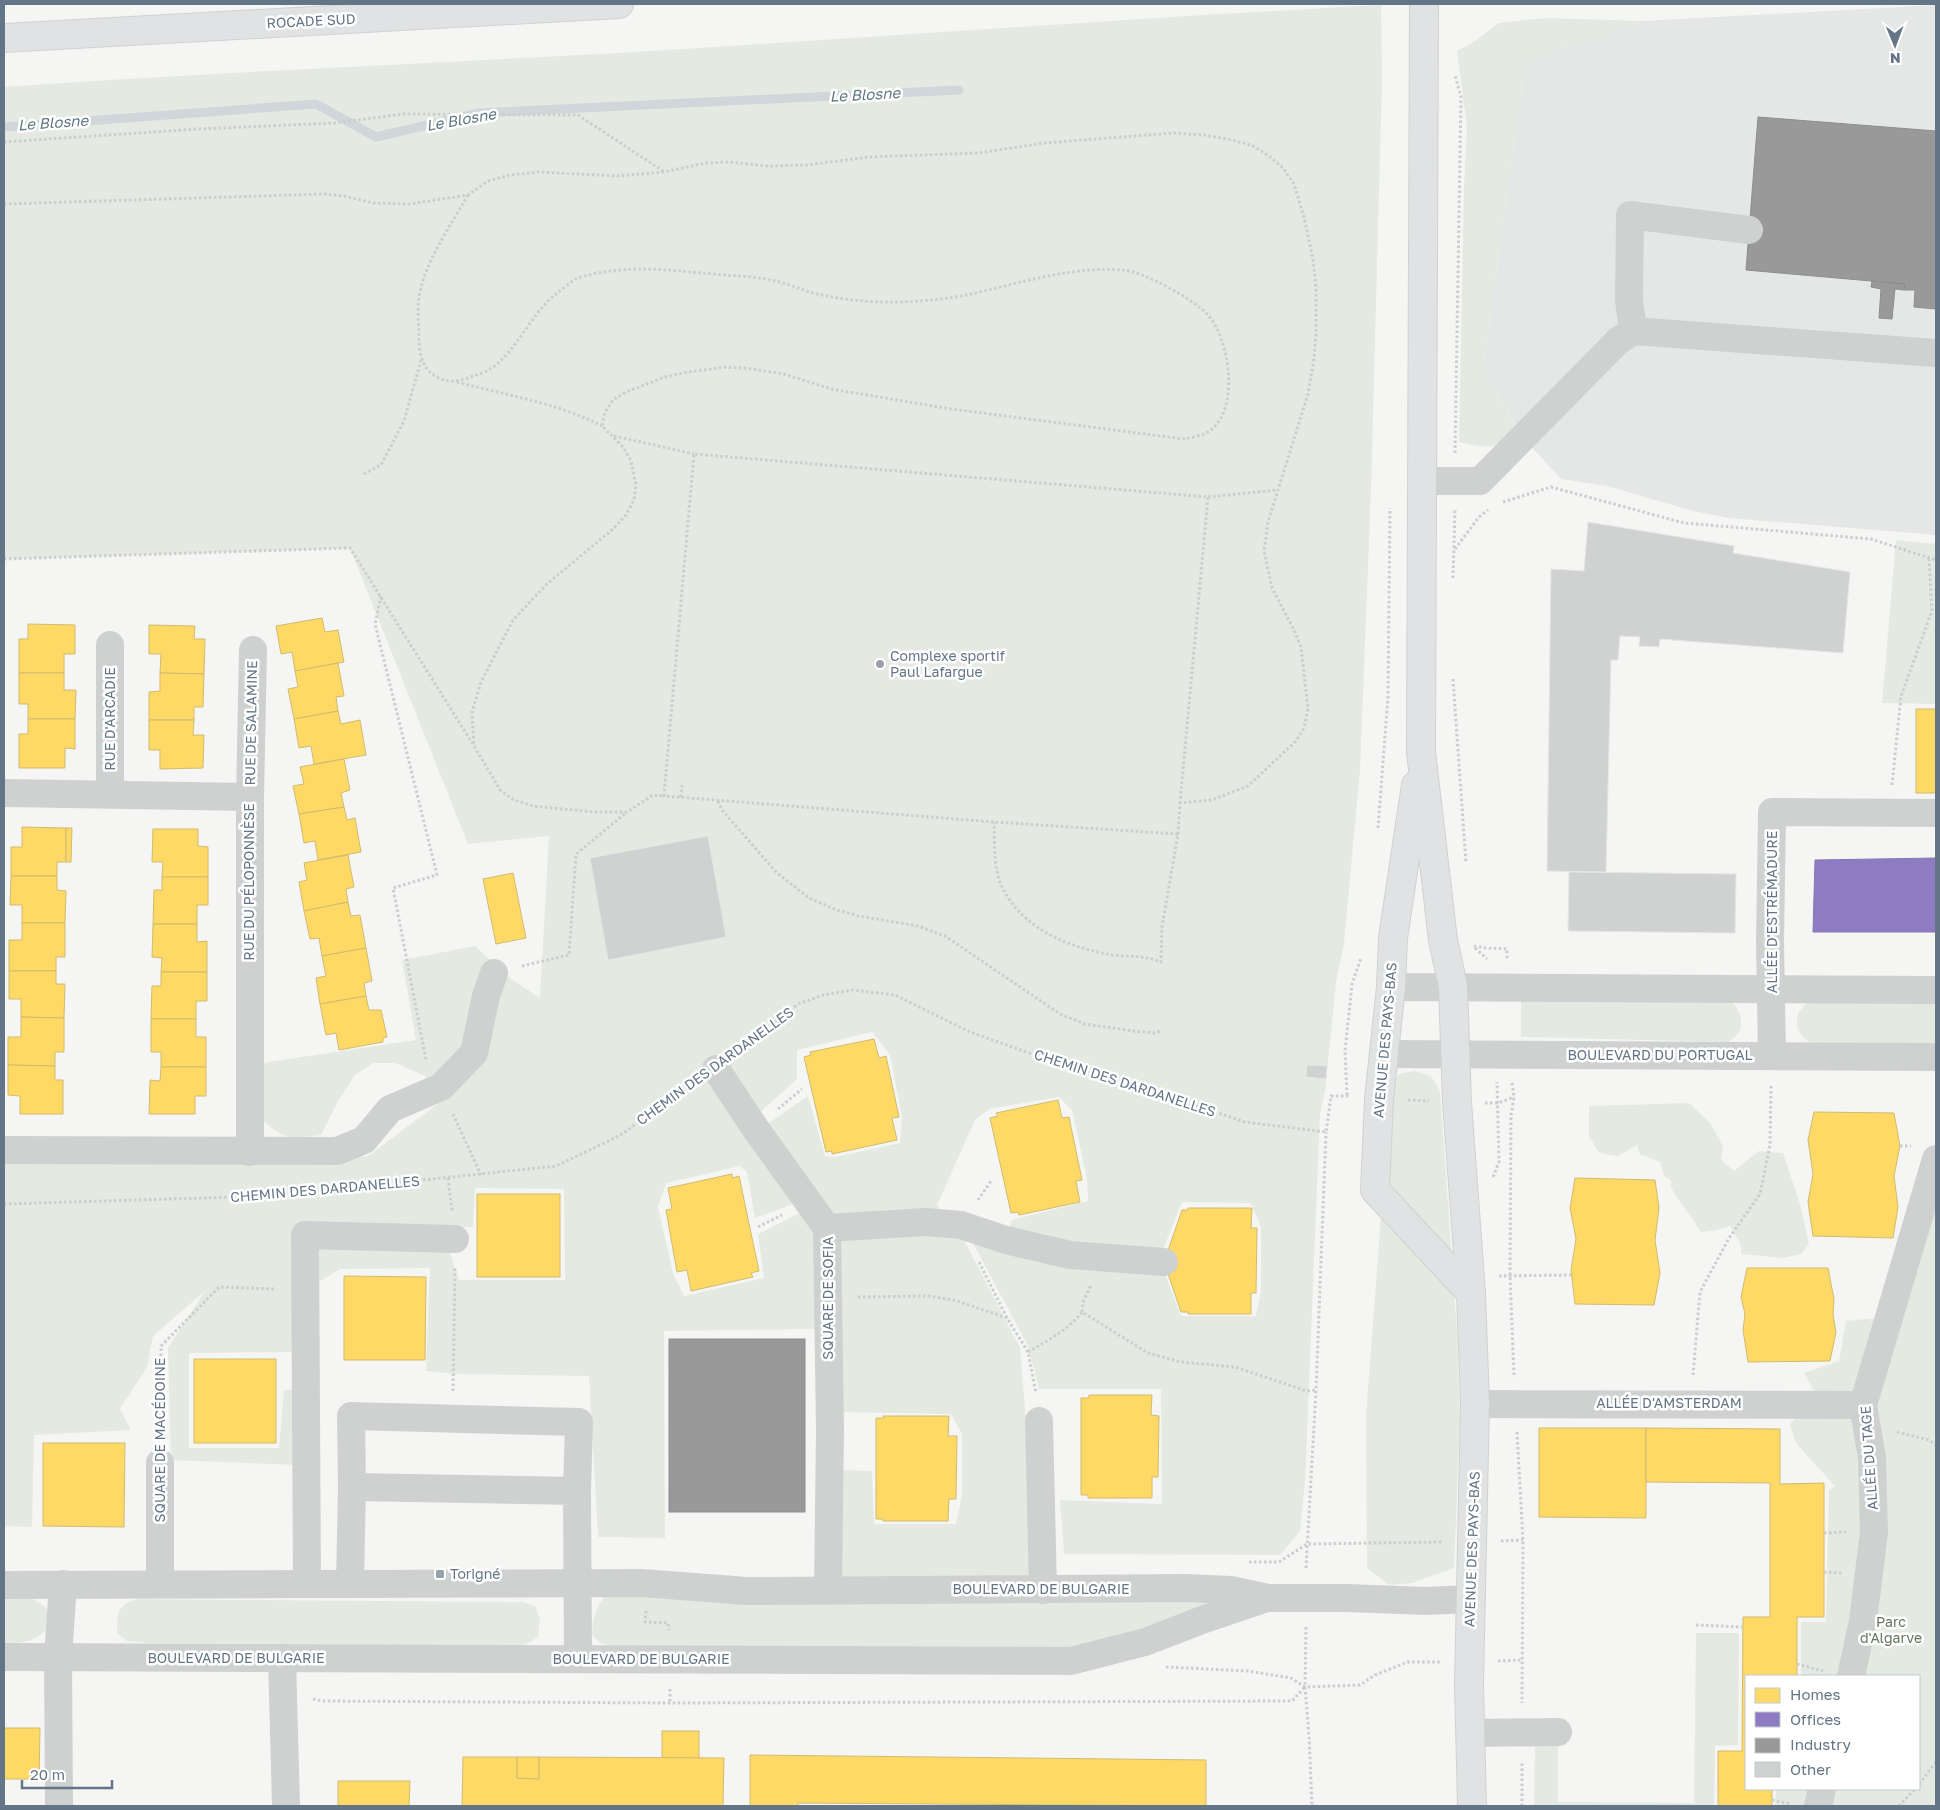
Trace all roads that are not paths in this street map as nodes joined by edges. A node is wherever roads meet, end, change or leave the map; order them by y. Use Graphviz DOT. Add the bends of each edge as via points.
graph roads {
  1 [pos="619,4"];
  2 [pos="1424,4"];
  3 [pos="4,38"];
  4 [pos="1749,230"];
  5 [pos="1633,331"];
  6 [pos="1936,353"];
  7 [pos="1423,481"];
  8 [pos="110,645"];
  9 [pos="253,650"];
  10 [pos="1421,752"];
  11 [pos="4,793"];
  12 [pos="110,794"];
  13 [pos="250,797"];
  14 [pos="1936,813"];
  15 [pos="494,973"];
  16 [pos="1453,986"];
  17 [pos="1391,987"];
  18 [pos="1771,988"];
  19 [pos="1936,990"];
  20 [pos="1384,1054"];
  21 [pos="1455,1054"];
  22 [pos="1772,1056"];
  23 [pos="1936,1057"];
  24 [pos="716,1069"];
  25 [pos="4,1150"];
  26 [pos="250,1152"];
  27 [pos="1936,1159"];
  28 [pos="827,1228"];
  29 [pos="455,1239"];
  30 [pos="1164,1262"];
  31 [pos="1471,1284"];
  32 [pos="1475,1404"];
  33 [pos="1863,1405"];
  34 [pos="1039,1421"];
  35 [pos="160,1463"];
  36 [pos="352,1487"];
  37 [pos="577,1491"];
  38 [pos="579,1583"];
  39 [pos="63,1584"];
  40 [pos="160,1584"];
  41 [pos="307,1584"];
  42 [pos="350,1584"];
  43 [pos="4,1585"];
  44 [pos="828,1590"];
  45 [pos="1043,1590"];
  46 [pos="1268,1598"];
  47 [pos="1470,1599"];
  48 [pos="4,1657"];
  49 [pos="58,1657"];
  50 [pos="282,1658"];
  51 [pos="578,1658"];
  52 [pos="1851,1675"];
  53 [pos="1558,1732"];
  54 [pos="1470,1733"];
  55 [pos="1822,1790"];
  56 [pos="59,1806"];
  57 [pos="286,1806"];
  58 [pos="1472,1806"];
  59 [pos="1818,1806"];
  1 -- 3 [label="main road, ROCADE SUD"];
  2 -- 7 [label="main road, AVENUE DES PAYS-BAS"];
  4 -- 5 [label="street" via="1630,215 1628,300"];
  5 -- 6 [label="street"];
  5 -- 7 [label="street" via="1618,341 1480,481"];
  7 -- 10 [label="main road, AVENUE DES PAYS-BAS"];
  8 -- 12 [label="street, RUE D'ARCADIE"];
  9 -- 13 [label="street, RUE DE SALAMINE"];
  10 -- 16 [label="main road, AVENUE DES PAYS-BAS" via="1443,940"];
  10 -- 17 [label="main road, AVENUE DES PAYS-BAS" via="1395,919"];
  11 -- 12 [label="street, RUE DU PÉLOPONNÈSE"];
  12 -- 13 [label="street, RUE DU PÉLOPONNÈSE"];
  13 -- 26 [label="street, RUE DU PÉLOPONNÈSE"];
  14 -- 18 [label="street, ALLÉE D'ESTRÉMADURE" via="1772,812"];
  15 -- 26 [label="street" via="474,1053 441,1088 390,1109 364,1140 337,1151"];
  16 -- 17 [label="street"];
  16 -- 18 [label="street"];
  16 -- 21 [label="main road, AVENUE DES PAYS-BAS"];
  17 -- 20 [label="main road, AVENUE DES PAYS-BAS"];
  18 -- 19 [label="street"];
  18 -- 22 [label="street, ALLÉE D'ESTRÉMADURE"];
  20 -- 21 [label="street, BOULEVARD DU PORTUGAL"];
  20 -- 31 [label="main road, AVENUE DES PAYS-BAS" via="1375,1190"];
  21 -- 22 [label="street, BOULEVARD DU PORTUGAL"];
  21 -- 31 [label="main road, AVENUE DES PAYS-BAS"];
  22 -- 23 [label="street, BOULEVARD DU PORTUGAL"];
  24 -- 28 [label="street"];
  25 -- 26 [label="street"];
  27 -- 33 [label="street, ALLÉE DU TAGE"];
  28 -- 30 [label="street, SQUARE DE SOFIA" via="926,1222 962,1225 1006,1240 1070,1255"];
  28 -- 44 [label="street, SQUARE DE SOFIA"];
  29 -- 41 [label="street" via="305,1235"];
  31 -- 32 [label="main road, AVENUE DES PAYS-BAS"];
  32 -- 33 [label="street, ALLÉE D'AMSTERDAM"];
  32 -- 47 [label="main road, AVENUE DES PAYS-BAS"];
  33 -- 52 [label="street, ALLÉE DU TAGE" via="1872,1458 1874,1532 1863,1621"];
  34 -- 45 [label="street"];
  35 -- 40 [label="street, SQUARE DE MACÉDOINE"];
  36 -- 37 [label="street"];
  36 -- 37 [label="street" via="351,1416 579,1422"];
  36 -- 42 [label="street"];
  37 -- 38 [label="street"];
  38 -- 42 [label="street, BOULEVARD DE BULGARIE"];
  38 -- 44 [label="street, BOULEVARD DE BULGARIE" via="640,1583 747,1592"];
  38 -- 51 [label="street"];
  39 -- 40 [label="street, BOULEVARD DE BULGARIE"];
  39 -- 43 [label="street, BOULEVARD DE BULGARIE"];
  39 -- 49 [label="street"];
  40 -- 41 [label="street, BOULEVARD DE BULGARIE"];
  41 -- 42 [label="street, BOULEVARD DE BULGARIE"];
  44 -- 45 [label="street, BOULEVARD DE BULGARIE"];
  45 -- 46 [label="street, BOULEVARD DE BULGARIE" via="1186,1588 1231,1590"];
  46 -- 47 [label="street, BOULEVARD DE BULGARIE"];
  46 -- 51 [label="street, BOULEVARD DE BULGARIE" via="1145,1642 1071,1661"];
  47 -- 54 [label="main road, AVENUE DES PAYS-BAS"];
  48 -- 49 [label="street, BOULEVARD DE BULGARIE"];
  49 -- 50 [label="street, BOULEVARD DE BULGARIE"];
  49 -- 56 [label="street"];
  50 -- 51 [label="street, BOULEVARD DE BULGARIE"];
  50 -- 57 [label="street"];
  53 -- 54 [label="street"];
  54 -- 58 [label="main road, AVENUE DES PAYS-BAS"];
  55 -- 59 [label="street"];
}
